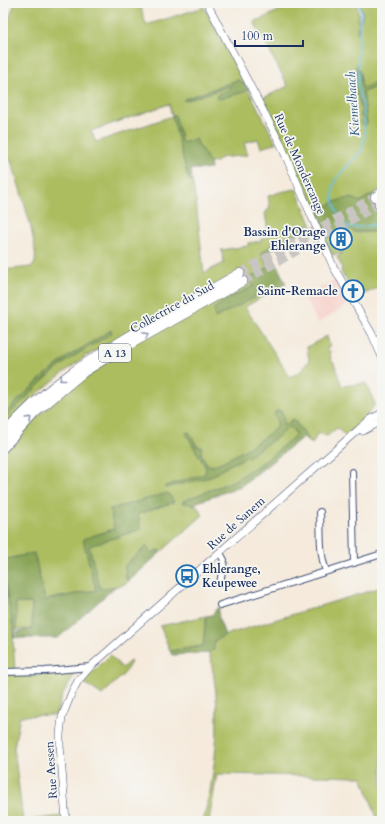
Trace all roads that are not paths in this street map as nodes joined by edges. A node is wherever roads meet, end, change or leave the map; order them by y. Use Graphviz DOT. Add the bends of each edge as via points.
graph roads {
  1 [pos="207,3"];
  2 [pos="382,357"];
  3 [pos="382,413"];
  4 [pos="382,421"];
  5 [pos="3,435"];
  6 [pos="343,444"];
  7 [pos="3,448"];
  8 [pos="352,472"];
  9 [pos="320,512"];
  10 [pos="220,553"];
  11 [pos="382,554"];
  12 [pos="354,562"];
  13 [pos="326,571"];
  14 [pos="220,584"];
  15 [pos="220,605"];
  16 [pos="90,667"];
  17 [pos="3,672"];
  18 [pos="62,717"];
  19 [pos="66,821"];
  1 -- 2 [label="main road, Rue de Mondercange" via="281,145 333,266 372,334"];
  3 -- 6 [label="main road, Rue de Sanem" via="371,419"];
  4 -- 6 [label="main road, Rue de Sanem"];
  7 -- 5 [label="highway, Collectrice du Sud / A 13, one-way" via="36,412 84,372 241,277 90,359 36,401"];
  6 -- 10 [label="main road, Rue de Sanem"];
  8 -- 12 [label="street"];
  9 -- 13 [label="street" via="321,553"];
  10 -- 14 [label="street" via="224,560"];
  10 -- 16 [label="main road, Rue de Sanem"];
  11 -- 12 [label="street"];
  12 -- 13 [label="street"];
  13 -- 15 [label="street" via="282,587 226,600"];
  16 -- 17 [label="street"];
  16 -- 18 [label="main road, Rue de Sanem" via="78,681"];
  18 -- 19 [label="main road, Rue Aessen" via="60,745"];
}
